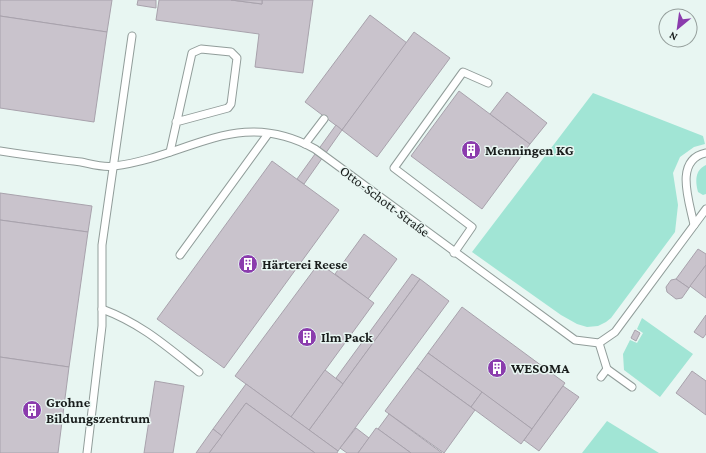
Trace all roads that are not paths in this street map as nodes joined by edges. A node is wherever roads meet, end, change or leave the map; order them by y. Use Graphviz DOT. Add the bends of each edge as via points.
graph roads {
  1 [pos="132,36"];
  2 [pos="488,83"];
  3 [pos="324,118"];
  4 [pos="176,122"];
  5 [pos="268,134"];
  6 [pos="305,144"];
  7 [pos="0,151"];
  8 [pos="170,152"];
  9 [pos="706,153"];
  10 [pos="112,167"];
  11 [pos="706,209"];
  12 [pos="694,225"];
  13 [pos="454,253"];
  14 [pos="180,255"];
  15 [pos="102,309"];
  16 [pos="598,343"];
  17 [pos="607,369"];
  18 [pos="199,372"];
  19 [pos="601,377"];
  20 [pos="632,388"];
  21 [pos="86,453"];
  1 -- 10 [label="lane"];
  2 -- 13 [label="lane" via="463,72 394,168 472,227"];
  3 -- 6 [label="lane"];
  4 -- 4 [label="lane" via="192,53 201,49 231,52 235,55 237,58 231,104 228,108"];
  4 -- 8 [label="lane"];
  5 -- 6 [label="lane, Otto-Schott-Straße"];
  5 -- 8 [label="lane, Otto-Schott-Straße" via="249,131 215,137"];
  5 -- 14 [label="lane"];
  6 -- 13 [label="lane, Otto-Schott-Straße"];
  7 -- 10 [label="lane, Otto-Schott-Straße"];
  8 -- 10 [label="lane, Otto-Schott-Straße" via="147,161"];
  9 -- 12 [label="lane" via="697,156 686,172 685,184"];
  10 -- 15 [label="lane" via="102,245"];
  11 -- 12 [label="lane"];
  12 -- 16 [label="lane" via="615,332"];
  13 -- 16 [label="lane, Otto-Schott-Straße" via="575,340"];
  15 -- 18 [label="lane" via="130,320"];
  15 -- 21 [label="lane"];
  16 -- 17 [label="lane"];
  17 -- 19 [label="lane"];
  17 -- 20 [label="lane"];
}
